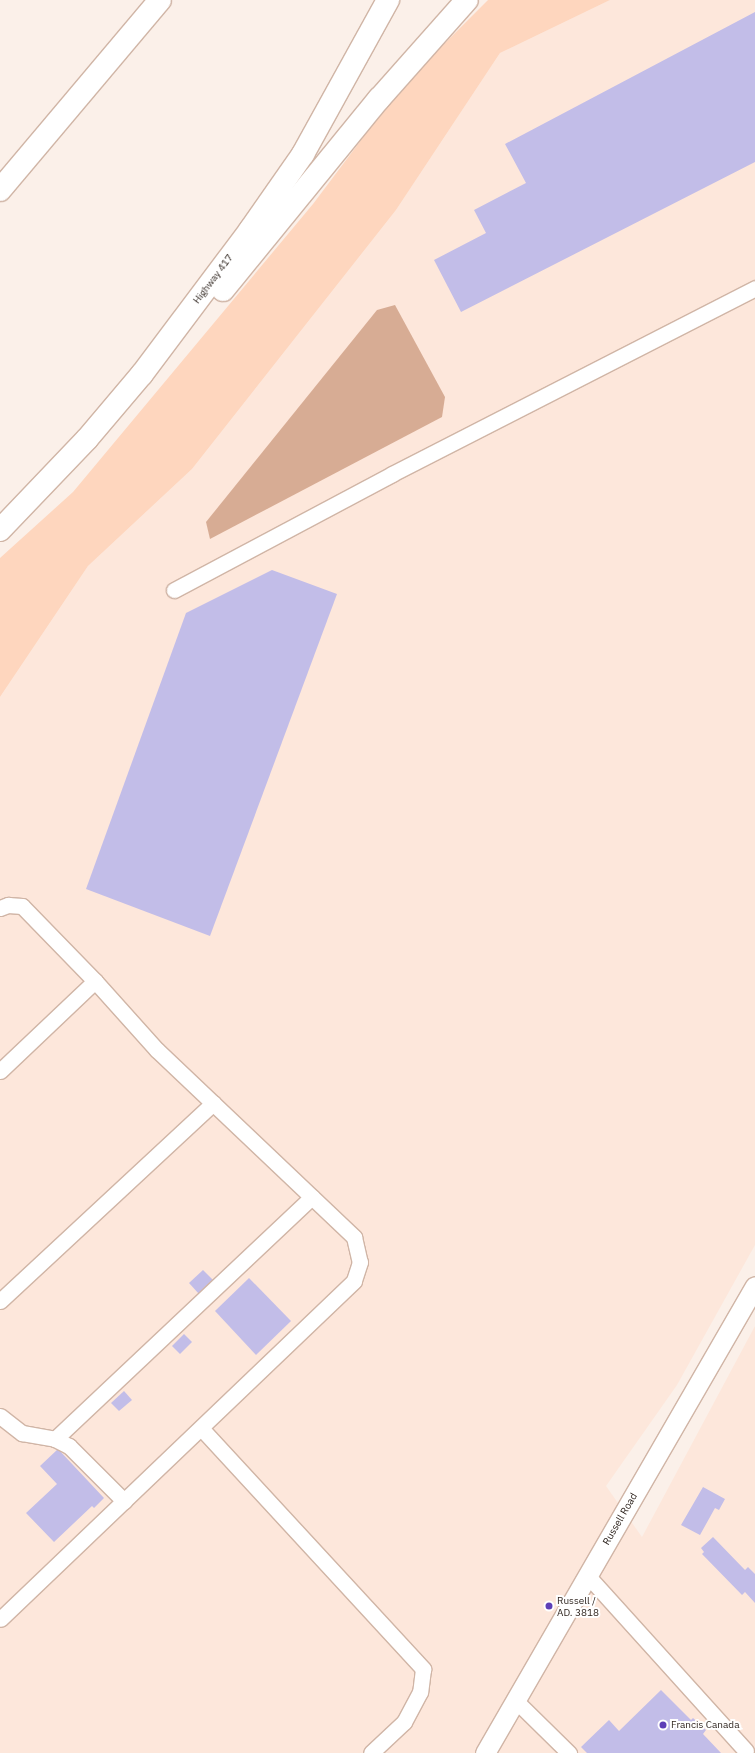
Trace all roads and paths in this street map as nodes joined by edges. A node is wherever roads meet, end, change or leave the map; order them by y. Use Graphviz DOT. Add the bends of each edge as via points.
graph roads {
  1 [pos="160,0"];
  2 [pos="388,0"];
  3 [pos="467,0"];
  4 [pos="0,190"];
  5 [pos="755,288"];
  6 [pos="87,439"];
  7 [pos="0,530"];
  8 [pos="174,590"];
  9 [pos="0,908"];
  10 [pos="95,981"];
  11 [pos="0,1071"];
  12 [pos="213,1103"];
  13 [pos="312,1197"];
  14 [pos="755,1286"];
  15 [pos="0,1301"];
  16 [pos="0,1416"];
  17 [pos="200,1428"];
  18 [pos="55,1439"];
  19 [pos="124,1501"];
  20 [pos="587,1575"];
  21 [pos="0,1619"];
  22 [pos="516,1700"];
  23 [pos="746,1751"];
  24 [pos="372,1753"];
  25 [pos="485,1753"];
  26 [pos="569,1753"];
  1 -- 4 [label="highway"];
  2 -- 6 [label="highway, Highway 417" via="303,154 250,230 142,374"];
  3 -- 6 [label="highway" via="379,99 185,337"];
  5 -- 8 [label="lane" via="392,474"];
  6 -- 7 [label="highway, Highway 417"];
  9 -- 10 [label="lane" via="8,905 22,906"];
  10 -- 11 [label="lane"];
  10 -- 12 [label="lane" via="157,1050"];
  12 -- 13 [label="lane"];
  12 -- 15 [label="lane"];
  13 -- 17 [label="lane" via="354,1237 360,1262 354,1281"];
  13 -- 18 [label="lane"];
  14 -- 20 [label="main road, Russell Road"];
  16 -- 18 [label="lane" via="22,1433"];
  17 -- 19 [label="lane"];
  17 -- 24 [label="lane" via="423,1669 420,1692 404,1722"];
  18 -- 19 [label="lane" via="69,1446"];
  19 -- 21 [label="lane"];
  20 -- 22 [label="main road, Russell Road"];
  20 -- 23 [label="lane"];
  22 -- 25 [label="main road, Russell Road"];
  22 -- 26 [label="lane"];
}
